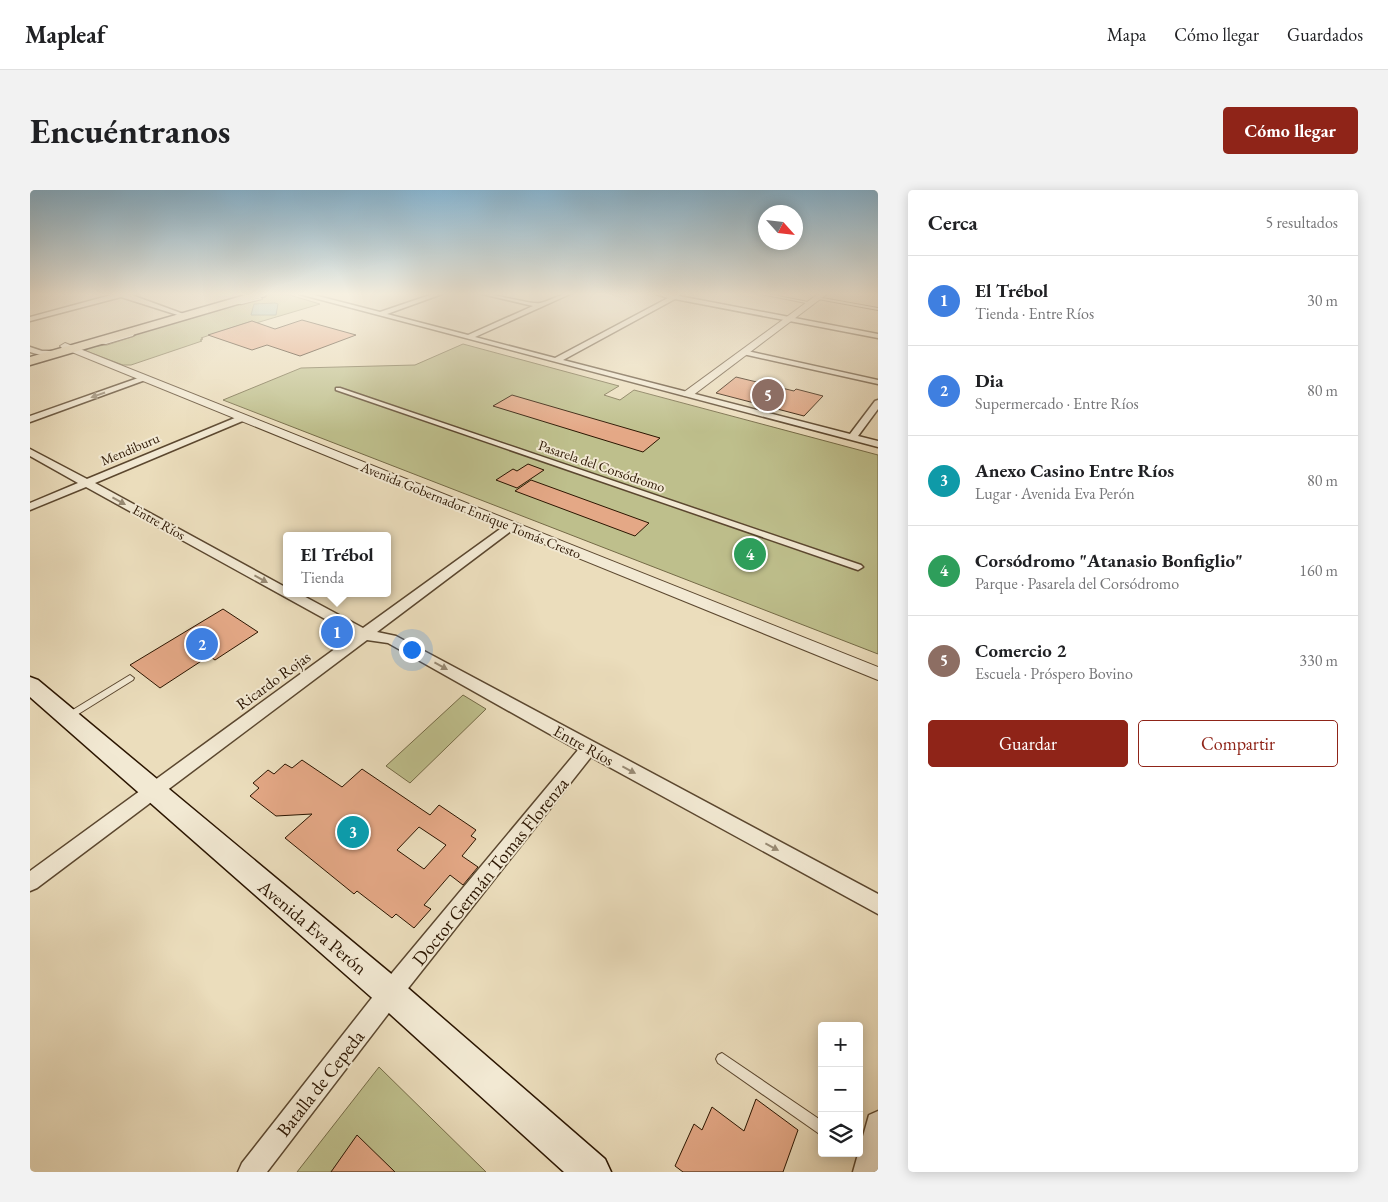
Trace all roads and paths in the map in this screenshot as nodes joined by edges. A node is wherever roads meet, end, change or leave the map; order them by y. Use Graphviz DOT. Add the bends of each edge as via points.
graph roads {
  1 [pos="99,340"];
  2 [pos="105,340"];
  3 [pos="480,340"];
  4 [pos="593,340"];
  5 [pos="762,340"];
  6 [pos="65,350"];
  7 [pos="746,352"];
  8 [pos="34,353"];
  9 [pos="556,360"];
  10 [pos="30,361"];
  11 [pos="144,379"];
  12 [pos="878,382"];
  13 [pos="338,389"];
  14 [pos="688,394"];
  15 [pos="878,403"];
  16 [pos="242,418"];
  17 [pos="30,419"];
  18 [pos="852,437"];
  19 [pos="878,444"];
  20 [pos="30,452"];
  21 [pos="87,483"];
  22 [pos="30,507"];
  23 [pos="511,526"];
  24 [pos="858,567"];
  25 [pos="283,591"];
  26 [pos="294,597"];
  27 [pos="364,635"];
  28 [pos="878,674"];
  29 [pos="130,678"];
  30 [pos="30,685"];
  31 [pos="67,717"];
  32 [pos="589,748"];
  33 [pos="153,791"];
  34 [pos="30,882"];
  35 [pos="878,904"];
  36 [pos="390,993"];
  37 [pos="722,1059"];
  38 [pos="878,1124"];
  39 [pos="818,1126"];
  40 [pos="864,1162"];
  41 [pos="250,1172"];
  42 [pos="592,1172"];
  1 -- 6 [label="main road"];
  2 -- 6 [label="main road"];
  3 -- 9 [label="street"];
  4 -- 9 [label="street"];
  5 -- 7 [label="street"];
  6 -- 8 [label="main road"];
  6 -- 10 [label="main road"];
  6 -- 11 [label="street, Avenida Gobernador Enrique Tomás Cresto"];
  7 -- 12 [label="street"];
  7 -- 14 [label="street"];
  9 -- 14 [label="street"];
  11 -- 16 [label="street, Avenida Gobernador Enrique Tomás Cresto"];
  11 -- 17 [label="street, one-way"];
  13 -- 24 [label="street, Pasarela del Corsódromo"];
  14 -- 18 [label="street"];
  15 -- 18 [label="street"];
  16 -- 21 [label="street, Mendiburu"];
  16 -- 23 [label="street, Avenida Gobernador Enrique Tomás Cresto"];
  18 -- 19 [label="street"];
  20 -- 21 [label="street, Entre Ríos"];
  21 -- 22 [label="street, Mendiburu"];
  21 -- 25 [label="street, Entre Ríos, one-way"];
  23 -- 27 [label="street, Ricardo Rojas"];
  23 -- 28 [label="street, Avenida Gobernador Enrique Tomás Cresto"];
  26 -- 27 [label="street, Entre Ríos"];
  27 -- 32 [label="street, Entre Ríos, one-way" via="391,639"];
  27 -- 33 [label="street, Ricardo Rojas"];
  29 -- 31 [label="lane"];
  30 -- 31 [label="main road, Avenida Eva Perón"];
  31 -- 33 [label="main road, Avenida Eva Perón"];
  32 -- 35 [label="street, Entre Ríos, one-way"];
  32 -- 36 [label="street, Doctor Germán Tomas Florenza"];
  33 -- 34 [label="street, Ricardo Rojas"];
  33 -- 36 [label="main road, Avenida Eva Perón"];
  36 -- 41 [label="street, Batalla de Cepeda"];
  36 -- 42 [label="main road, Avenida Eva Perón"];
  37 -- 39 [label="lane"];
  38 -- 40 [label="street"];
}
